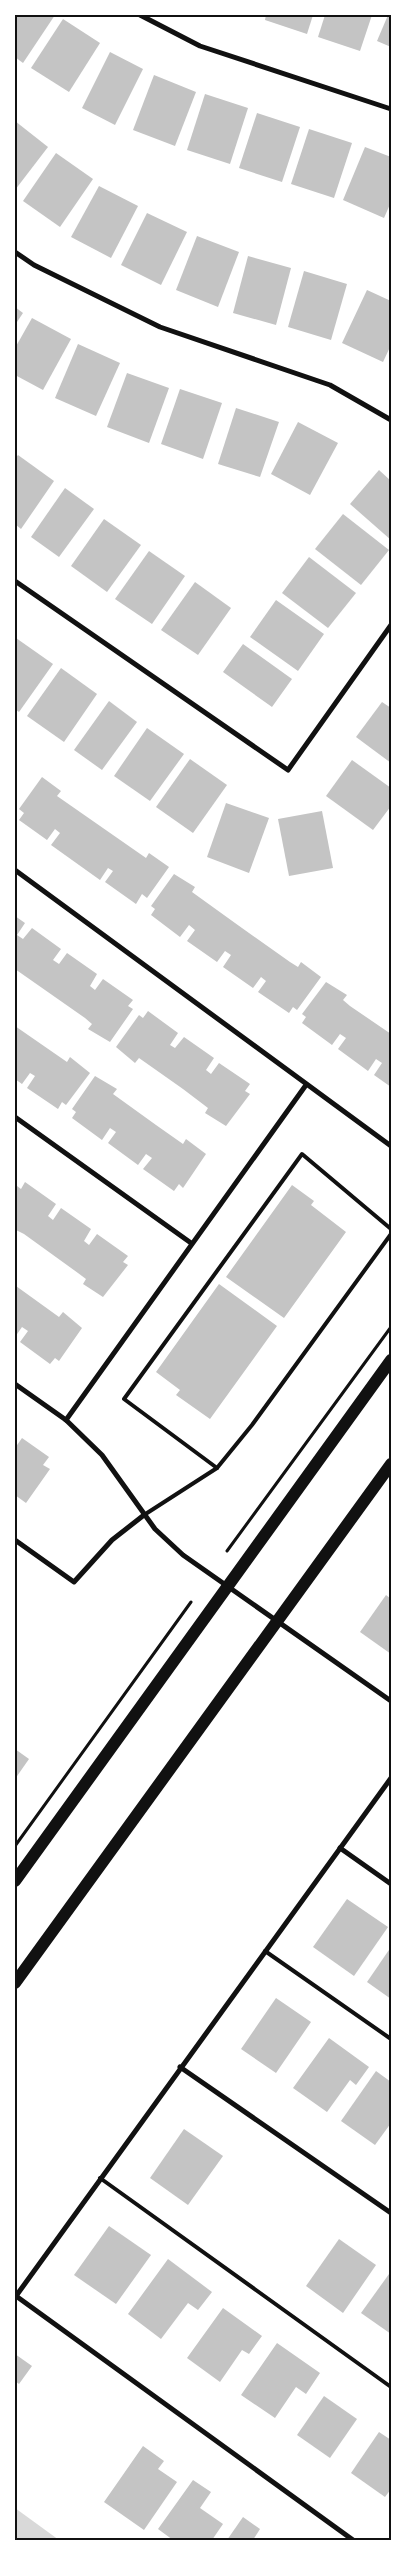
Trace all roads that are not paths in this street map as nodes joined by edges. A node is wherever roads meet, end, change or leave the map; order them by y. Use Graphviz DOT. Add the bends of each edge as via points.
graph roads {
  1 [pos="140,15"];
  2 [pos="391,109"];
  3 [pos="15,252"];
  4 [pos="391,420"];
  5 [pos="15,581"];
  6 [pos="391,625"];
  7 [pos="15,870"];
  8 [pos="306,1085"];
  9 [pos="15,1118"];
  10 [pos="391,1146"];
  11 [pos="391,1229"];
  12 [pos="391,1234"];
  13 [pos="191,1243"];
  14 [pos="391,1360"];
  15 [pos="15,1384"];
  16 [pos="66,1420"];
  17 [pos="391,1464"];
  18 [pos="217,1468"];
  19 [pos="144,1514"];
  20 [pos="15,1540"];
  21 [pos="227,1585"];
  22 [pos="278,1621"];
  23 [pos="391,1701"];
  24 [pos="391,1778"];
  25 [pos="340,1848"];
  26 [pos="15,1881"];
  27 [pos="391,1884"];
  28 [pos="265,1950"];
  29 [pos="15,1983"];
  30 [pos="391,2039"];
  31 [pos="180,2066"];
  32 [pos="100,2178"];
  33 [pos="391,2213"];
  34 [pos="16,2296"];
  35 [pos="391,2387"];
  36 [pos="353,2540"];
  1 -- 2 [label="street" via="200,46"];
  3 -- 4 [label="street" via="34,265 160,327 330,385"];
  5 -- 6 [label="street" via="288,770"];
  7 -- 8 [label="street"];
  8 -- 10 [label="street"];
  8 -- 13 [label="street"];
  9 -- 13 [label="street"];
  11 -- 18 [label="lane" via="302,1154 124,1399"];
  12 -- 18 [label="lane"];
  13 -- 16 [label="street"];
  14 -- 21 [label="main road"];
  15 -- 16 [label="street"];
  16 -- 19 [label="street" via="102,1455"];
  17 -- 22 [label="main road"];
  18 -- 19 [label="lane"];
  19 -- 20 [label="street" via="112,1540 74,1582"];
  19 -- 21 [label="street" via="183,1555"];
  21 -- 22 [label="street"];
  21 -- 26 [label="main road"];
  22 -- 23 [label="street"];
  22 -- 29 [label="main road"];
  24 -- 25 [label="street"];
  25 -- 27 [label="street"];
  25 -- 28 [label="street"];
  28 -- 30 [label="lane"];
  28 -- 31 [label="street"];
  31 -- 32 [label="street"];
  31 -- 33 [label="street"];
  32 -- 34 [label="street"];
  32 -- 35 [label="lane"];
  34 -- 36 [label="street"];
}
